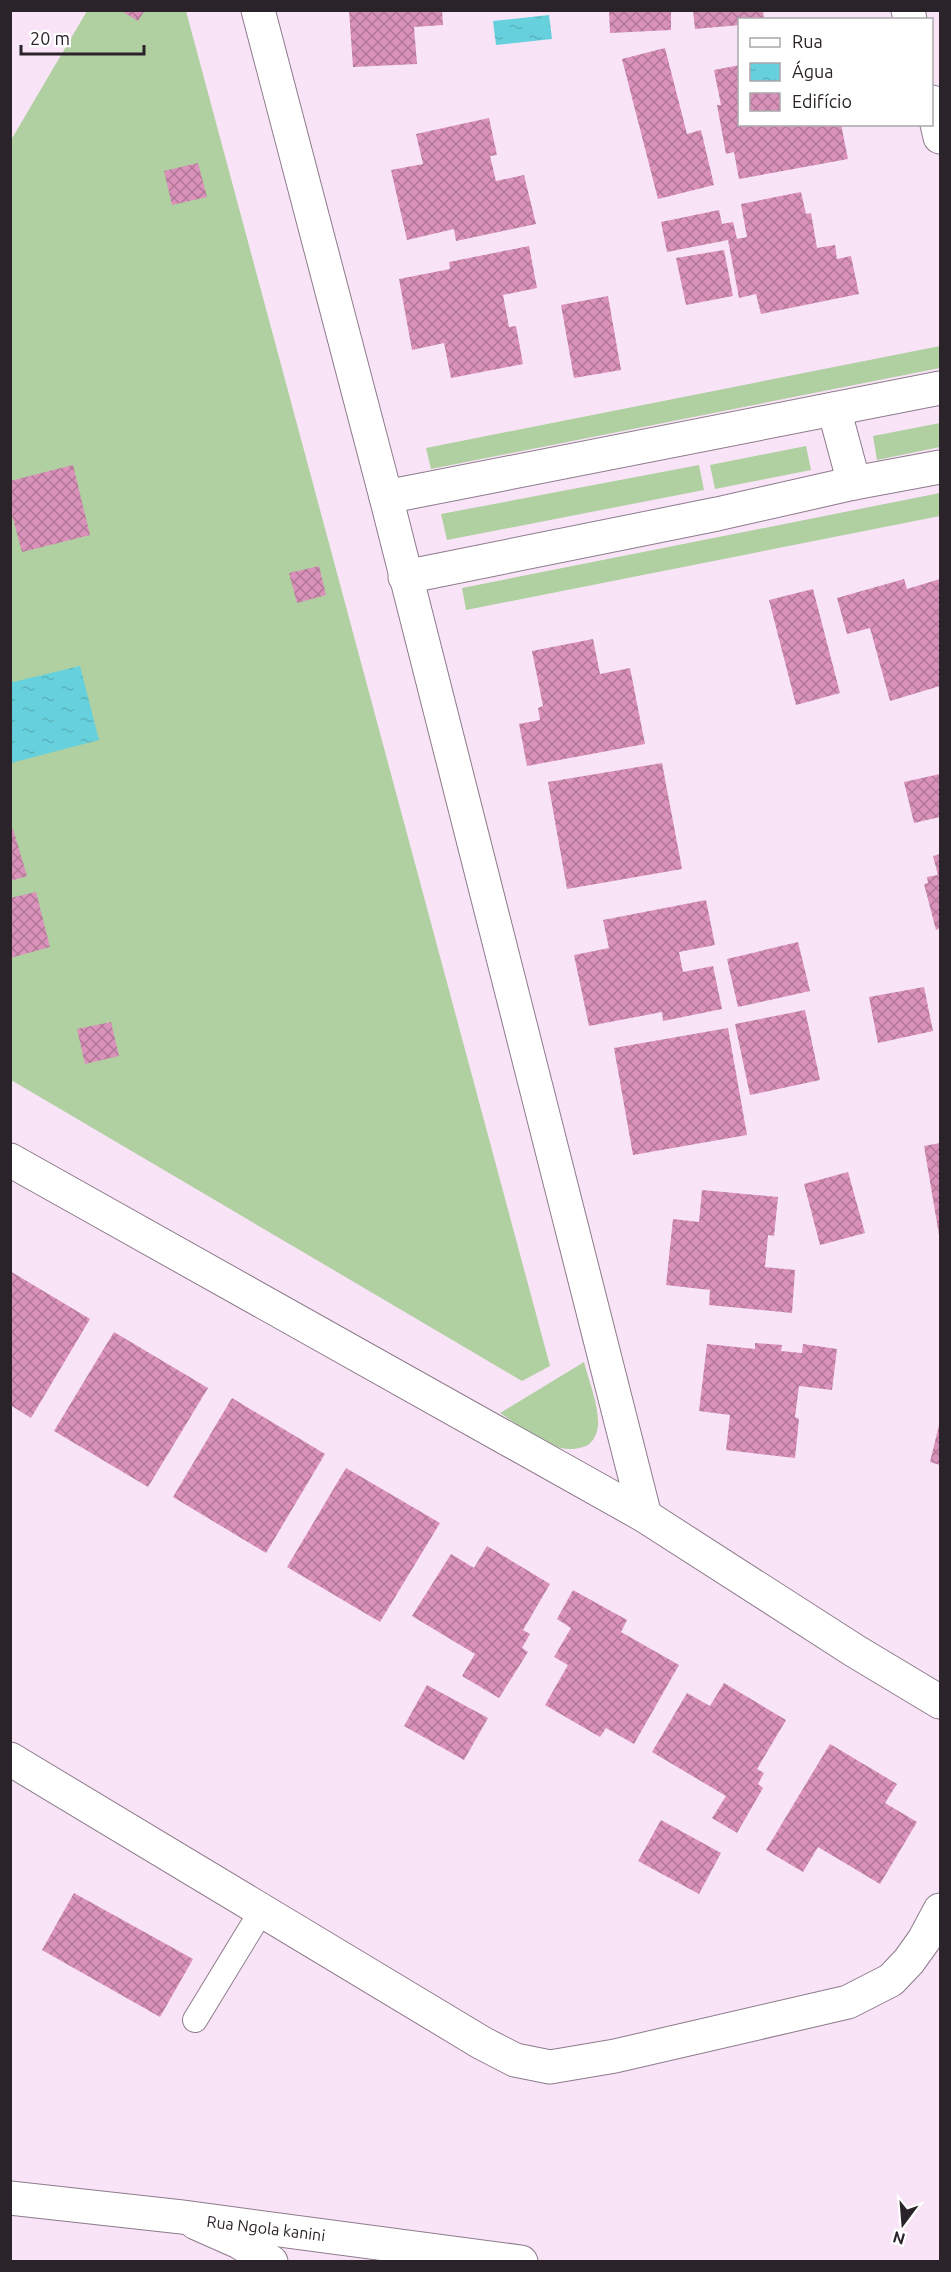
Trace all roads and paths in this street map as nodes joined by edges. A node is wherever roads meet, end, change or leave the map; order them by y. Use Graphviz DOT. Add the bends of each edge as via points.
graph roads {
  1 [pos="258,10"];
  2 [pos="933,106"];
  3 [pos="940,137"];
  4 [pos="940,388"];
  5 [pos="834,409"];
  6 [pos="940,467"];
  7 [pos="854,483"];
  8 [pos="386,497"];
  9 [pos="405,577"];
  10 [pos="10,1160"];
  11 [pos="645,1516"];
  12 [pos="940,1702"];
  13 [pos="10,1759"];
  14 [pos="262,1910"];
  15 [pos="940,1910"];
  16 [pos="195,2020"];
  17 [pos="10,2198"];
  18 [pos="182,2217"];
  19 [pos="272,2262"];
  20 [pos="521,2262"];
  1 -- 8 [label="street"];
  2 -- 3 [label="street"];
  4 -- 5 [label="street"];
  5 -- 7 [label="street"];
  5 -- 8 [label="street"];
  6 -- 7 [label="street"];
  7 -- 9 [label="street"];
  8 -- 9 [label="street"];
  9 -- 11 [label="street"];
  10 -- 11 [label="street"];
  11 -- 12 [label="street"];
  13 -- 14 [label="street"];
  14 -- 15 [label="street" via="482,2043 515,2060 550,2067 615,2056 848,2002 891,1980 924,1940"];
  14 -- 16 [label="lane"];
  17 -- 18 [label="street, Rua Ngola kanini"];
  18 -- 19 [label="street" via="239,2242"];
  18 -- 20 [label="street, Rua Ngola kanini"];
}
